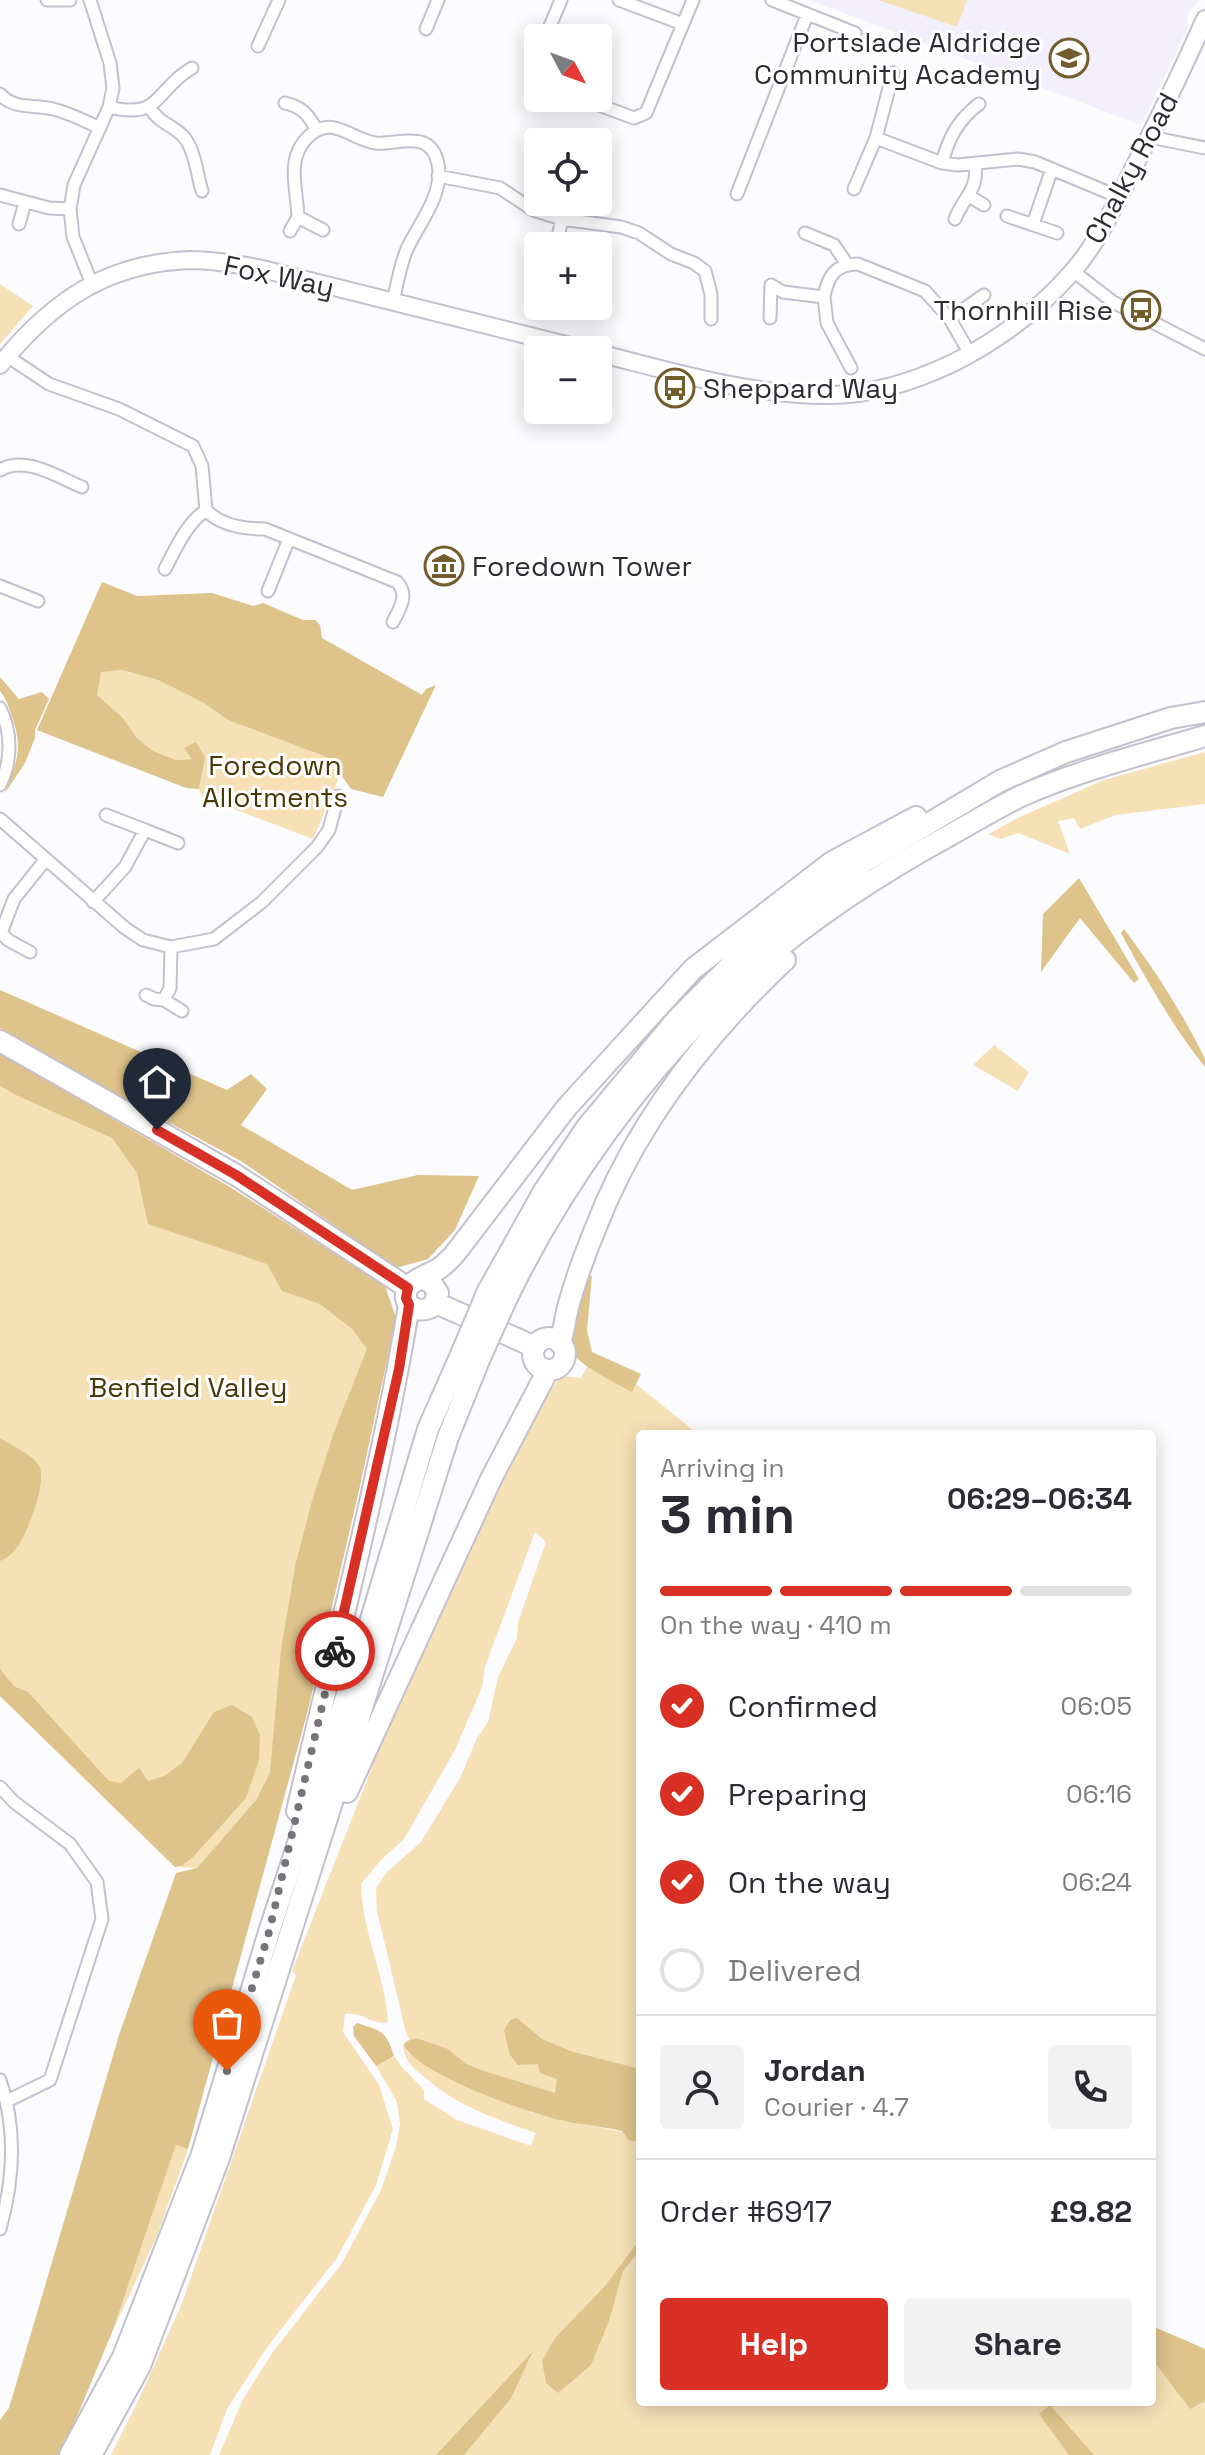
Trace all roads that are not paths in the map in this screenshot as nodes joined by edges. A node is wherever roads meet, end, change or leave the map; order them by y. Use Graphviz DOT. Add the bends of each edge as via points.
graph roads {
  1 [pos="47,0"];
  2 [pos="70,0"];
  3 [pos="90,0"];
  4 [pos="279,0"];
  5 [pos="438,0"];
  6 [pos="561,0"];
  7 [pos="619,0"];
  8 [pos="693,0"];
  9 [pos="772,0"];
  10 [pos="807,15"];
  11 [pos="1205,19"];
  12 [pos="551,24"];
  13 [pos="683,24"];
  14 [pos="426,29"];
  15 [pos="855,33"];
  16 [pos="258,46"];
  17 [pos="192,68"];
  18 [pos="893,73"];
  19 [pos="0,94"];
  20 [pos="285,103"];
  21 [pos="979,104"];
  22 [pos="109,107"];
  23 [pos="149,107"];
  24 [pos="612,111"];
  25 [pos="100,128"];
  26 [pos="316,129"];
  27 [pos="1150,137"];
  28 [pos="876,138"];
  29 [pos="1205,148"];
  30 [pos="942,163"];
  31 [pos="975,163"];
  32 [pos="1052,169"];
  33 [pos="438,176"];
  34 [pos="854,189"];
  35 [pos="202,191"];
  36 [pos="737,194"];
  37 [pos="0,195"];
  38 [pos="969,196"];
  39 [pos="1119,197"];
  40 [pos="25,203"];
  41 [pos="984,205"];
  42 [pos="70,209"];
  43 [pos="1007,216"];
  44 [pos="298,217"];
  45 [pos="562,219"];
  46 [pos="955,219"];
  47 [pos="19,224"];
  48 [pos="1033,224"];
  49 [pos="323,230"];
  50 [pos="290,231"];
  51 [pos="559,232"];
  52 [pos="805,233"];
  53 [pos="1057,233"];
  54 [pos="847,264"];
  55 [pos="1073,271"];
  56 [pos="92,284"];
  57 [pos="984,295"];
  58 [pos="824,297"];
  59 [pos="393,302"];
  60 [pos="770,318"];
  61 [pos="711,319"];
  62 [pos="950,319"];
  63 [pos="530,336"];
  64 [pos="1204,348"];
  65 [pos="970,354"];
  66 [pos="612,356"];
  67 [pos="4,361"];
  68 [pos="851,368"];
  69 [pos="0,470"];
  70 [pos="82,487"];
  71 [pos="206,510"];
  72 [pos="289,539"];
  73 [pos="165,569"];
  74 [pos="0,586"];
  75 [pos="268,591"];
  76 [pos="38,601"];
  77 [pos="393,622"];
  78 [pos="0,708"];
  79 [pos="1205,712"];
  80 [pos="1205,736"];
  81 [pos="1000,781"];
  82 [pos="0,785"];
  83 [pos="338,796"];
  84 [pos="106,815"];
  85 [pos="0,819"];
  86 [pos="145,830"];
  87 [pos="178,843"];
  88 [pos="46,859"];
  89 [pos="897,864"];
  90 [pos="93,902"];
  91 [pos="0,933"];
  92 [pos="171,947"];
  93 [pos="30,952"];
  94 [pos="146,995"];
  95 [pos="164,1000"];
  96 [pos="182,1011"];
  97 [pos="0,1041"];
  98 [pos="413,1291"];
  99 [pos="496,1296"];
  100 [pos="560,1343"];
  101 [pos="535,1347"];
  102 [pos="471,1355"];
  103 [pos="548,1370"];
  104 [pos="0,1787"];
  105 [pos="310,1872"];
  106 [pos="269,1932"];
  107 [pos="0,2080"];
  108 [pos="7,2101"];
  109 [pos="0,2229"];
  110 [pos="70,2455"];
  111 [pos="91,2455"];
  1 -- 2 [label="street"];
  3 -- 22 [label="street" via="110,63"];
  4 -- 16 [label="street"];
  5 -- 14 [label="street"];
  6 -- 12 [label="street"];
  7 -- 13 [label="street"];
  8 -- 13 [label="street"];
  9 -- 10 [label="street"];
  10 -- 15 [label="street"];
  10 -- 36 [label="street"];
  11 -- 27 [label="street, Chalky Road"];
  13 -- 24 [label="street" via="650,108 641,117"];
  17 -- 23 [label="street"];
  18 -- 28 [label="street"];
  19 -- 25 [label="street" via="13,104 49,108"];
  20 -- 26 [label="street" via="300,107"];
  21 -- 30 [label="street" via="948,140"];
  22 -- 23 [label="street" via="134,112"];
  22 -- 25 [label="street"];
  23 -- 35 [label="street" via="186,141"];
  25 -- 42 [label="street" via="74,185"];
  26 -- 33 [label="street" via="338,127 376,143 419,141 438,161"];
  26 -- 44 [label="street" via="293,163"];
  27 -- 29 [label="street"];
  27 -- 39 [label="street, Chalky Road"];
  28 -- 30 [label="street"];
  28 -- 34 [label="street"];
  30 -- 31 [label="street"];
  31 -- 32 [label="street" via="1018,159"];
  31 -- 38 [label="street" via="977,177"];
  32 -- 39 [label="street"];
  32 -- 48 [label="street"];
  33 -- 45 [label="street" via="500,188 533,210"];
  33 -- 59 [label="street" via="431,205 406,252"];
  37 -- 40 [label="street"];
  38 -- 41 [label="street"];
  38 -- 46 [label="street"];
  39 -- 55 [label="street, Chalky Road"];
  40 -- 42 [label="street"];
  40 -- 47 [label="street"];
  42 -- 56 [label="street" via="73,237"];
  43 -- 48 [label="street"];
  44 -- 49 [label="street"];
  44 -- 50 [label="street"];
  45 -- 51 [label="street"];
  45 -- 61 [label="street" via="630,230 694,263 709,281"];
  48 -- 53 [label="street"];
  52 -- 54 [label="street" via="834,245"];
  54 -- 58 [label="street" via="834,270"];
  54 -- 62 [label="street" via="914,285"];
  55 -- 64 [label="street" via="1113,302"];
  55 -- 65 [label="street" via="1022,320"];
  56 -- 59 [label="street, Fox Way" via="148,266 224,262"];
  56 -- 67 [label="street, Fox Way" via="44,316"];
  57 -- 62 [label="street"];
  58 -- 60 [label="street" via="783,292 771,285"];
  58 -- 68 [label="street" via="827,323"];
  59 -- 63 [label="street, Fox Way"];
  62 -- 65 [label="street"];
  65 -- 66 [label="street" via="902,383 833,395 726,384"];
  67 -- 71 [label="street" via="193,446 202,466"];
  69 -- 70 [label="street" via="14,463 27,465"];
  71 -- 72 [label="street" via="242,529 265,529"];
  71 -- 73 [label="street" via="188,527"];
  72 -- 75 [label="street"];
  72 -- 77 [label="street" via="397,582 404,596"];
  74 -- 76 [label="street"];
  78 -- 82 [label="street" via="10,739"];
  79 -- 81 [label="highway" via="1066,752"];
  80 -- 89 [label="highway" via="1021,797"];
  81 -- 98 [label="highway" via="923,813 832,862 693,969 567,1107 454,1255"];
  81 -- 99 [label="highway" via="864,862 732,964 689,1007 572,1148 535,1205"];
  83 -- 92 [label="street" via="329,830 317,847 262,902 214,939"];
  84 -- 86 [label="street"];
  85 -- 88 [label="street"];
  86 -- 87 [label="street"];
  86 -- 90 [label="street" via="125,867"];
  88 -- 90 [label="street"];
  88 -- 91 [label="street" via="14,899"];
  89 -- 99 [label="highway" via="740,981 681,1041 610,1128 519,1272"];
  89 -- 100 [label="highway" via="754,989 679,1076 612,1188 585,1254"];
  90 -- 92 [label="street" via="143,940"];
  91 -- 93 [label="street"];
  92 -- 95 [label="street" via="170,988"];
  94 -- 95 [label="street"];
  95 -- 96 [label="street"];
  97 -- 98 [label="highway" via="236,1175"];
  98 -- 101 [label="highway" via="428,1280 438,1293 436,1303"];
  98 -- 106 [label="highway" via="374,1485"];
  99 -- 102 [label="highway, bridge"];
  100 -- 101 [label="highway" via="547,1338"];
  100 -- 103 [label="highway" via="564,1359"];
  101 -- 103 [label="highway" via="536,1362"];
  102 -- 105 [label="highway"];
  102 -- 106 [label="highway" via="428,1429"];
  103 -- 105 [label="highway" via="491,1479"];
  104 -- 108 [label="street" via="70,1844 97,1882 102,1919 50,2080"];
  105 -- 111 [label="highway" via="213,2173 140,2366"];
  106 -- 110 [label="highway" via="202,2154 123,2357"];
  107 -- 108 [label="street"];
  108 -- 109 [label="street" via="13,2170"];
}
